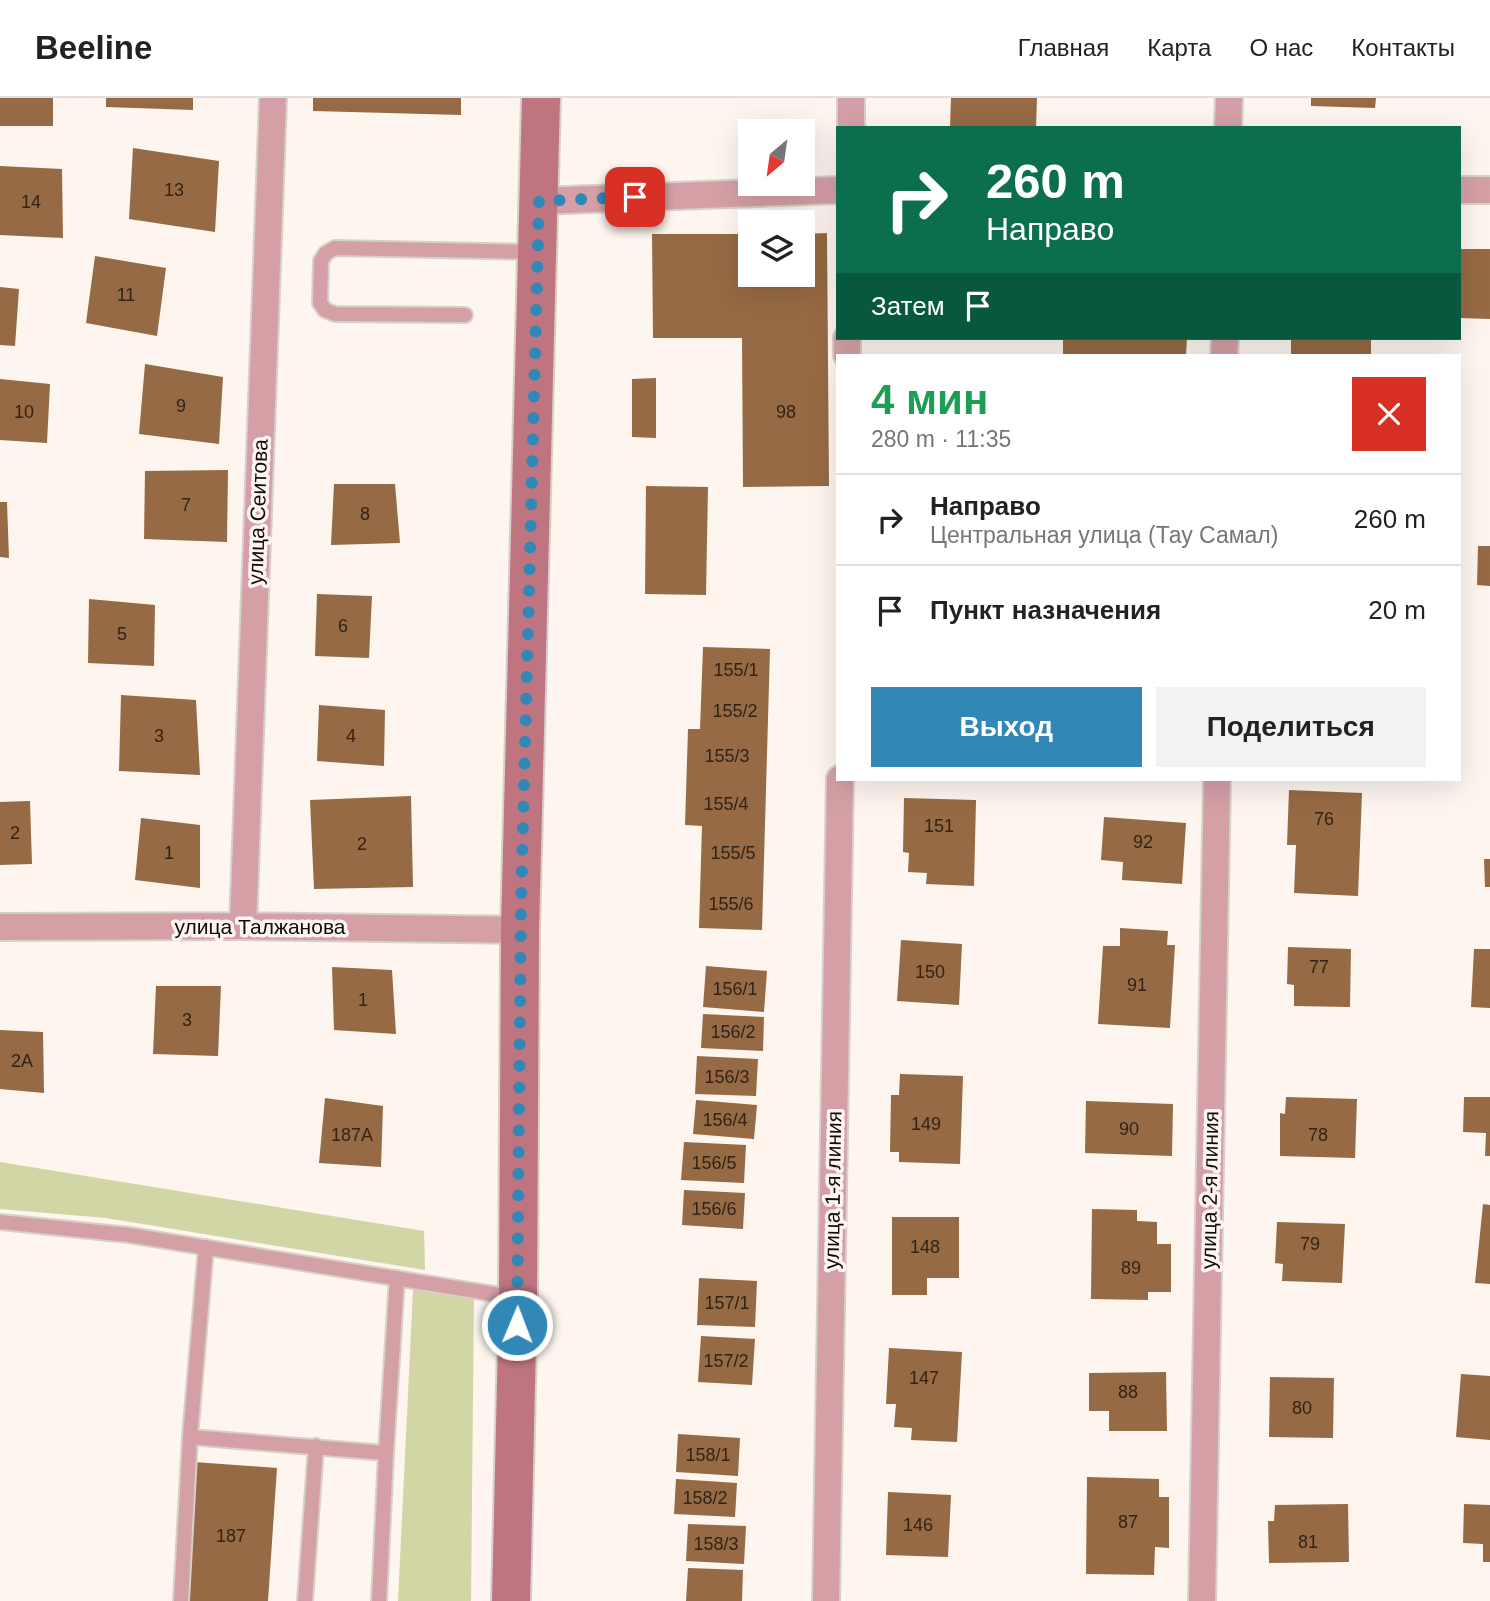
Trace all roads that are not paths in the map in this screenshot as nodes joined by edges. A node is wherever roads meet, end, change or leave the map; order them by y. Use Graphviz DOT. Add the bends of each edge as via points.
graph roads {
  1 [pos="274,98"];
  2 [pos="541,98"];
  3 [pos="851,98"];
  4 [pos="1229,98"];
  5 [pos="851,126"];
  6 [pos="1228,126"];
  7 [pos="836,190"];
  8 [pos="1461,190"];
  9 [pos="1490,190"];
  10 [pos="539,201"];
  11 [pos="538,253"];
  12 [pos="465,315"];
  13 [pos="840,781"];
  14 [pos="1217,781"];
  15 [pos="243,926"];
  16 [pos="0,927"];
  17 [pos="520,930"];
  18 [pos="0,1222"];
  19 [pos="206,1247"];
  20 [pos="397,1278"];
  21 [pos="518,1298"];
  22 [pos="190,1437"];
  23 [pos="316,1446"];
  24 [pos="386,1453"];
  25 [pos="181,1601"];
  26 [pos="305,1601"];
  27 [pos="379,1601"];
  28 [pos="511,1601"];
  29 [pos="826,1601"];
  30 [pos="1202,1601"];
  1 -- 15 [label="street, улица Сеитова"];
  2 -- 10 [label="main road"];
  3 -- 5 [label="street"];
  4 -- 6 [label="street"];
  7 -- 10 [label="street"];
  8 -- 9 [label="street"];
  10 -- 11 [label="main road"];
  11 -- 12 [label="lane" via="335,248 321,261 320,303 335,314"];
  11 -- 17 [label="main road"];
  13 -- 29 [label="street, улица 1-я линия"];
  14 -- 30 [label="street, улица 2-я линия"];
  15 -- 16 [label="street, улица Талжанова"];
  15 -- 17 [label="street, улица Талжанова"];
  17 -- 21 [label="main road"];
  18 -- 19 [label="lane"];
  19 -- 20 [label="lane"];
  19 -- 22 [label="lane"];
  20 -- 21 [label="lane"];
  20 -- 24 [label="lane"];
  21 -- 28 [label="main road"];
  22 -- 23 [label="lane"];
  22 -- 25 [label="lane"];
  23 -- 24 [label="lane"];
  23 -- 26 [label="lane"];
  24 -- 27 [label="lane"];
}
